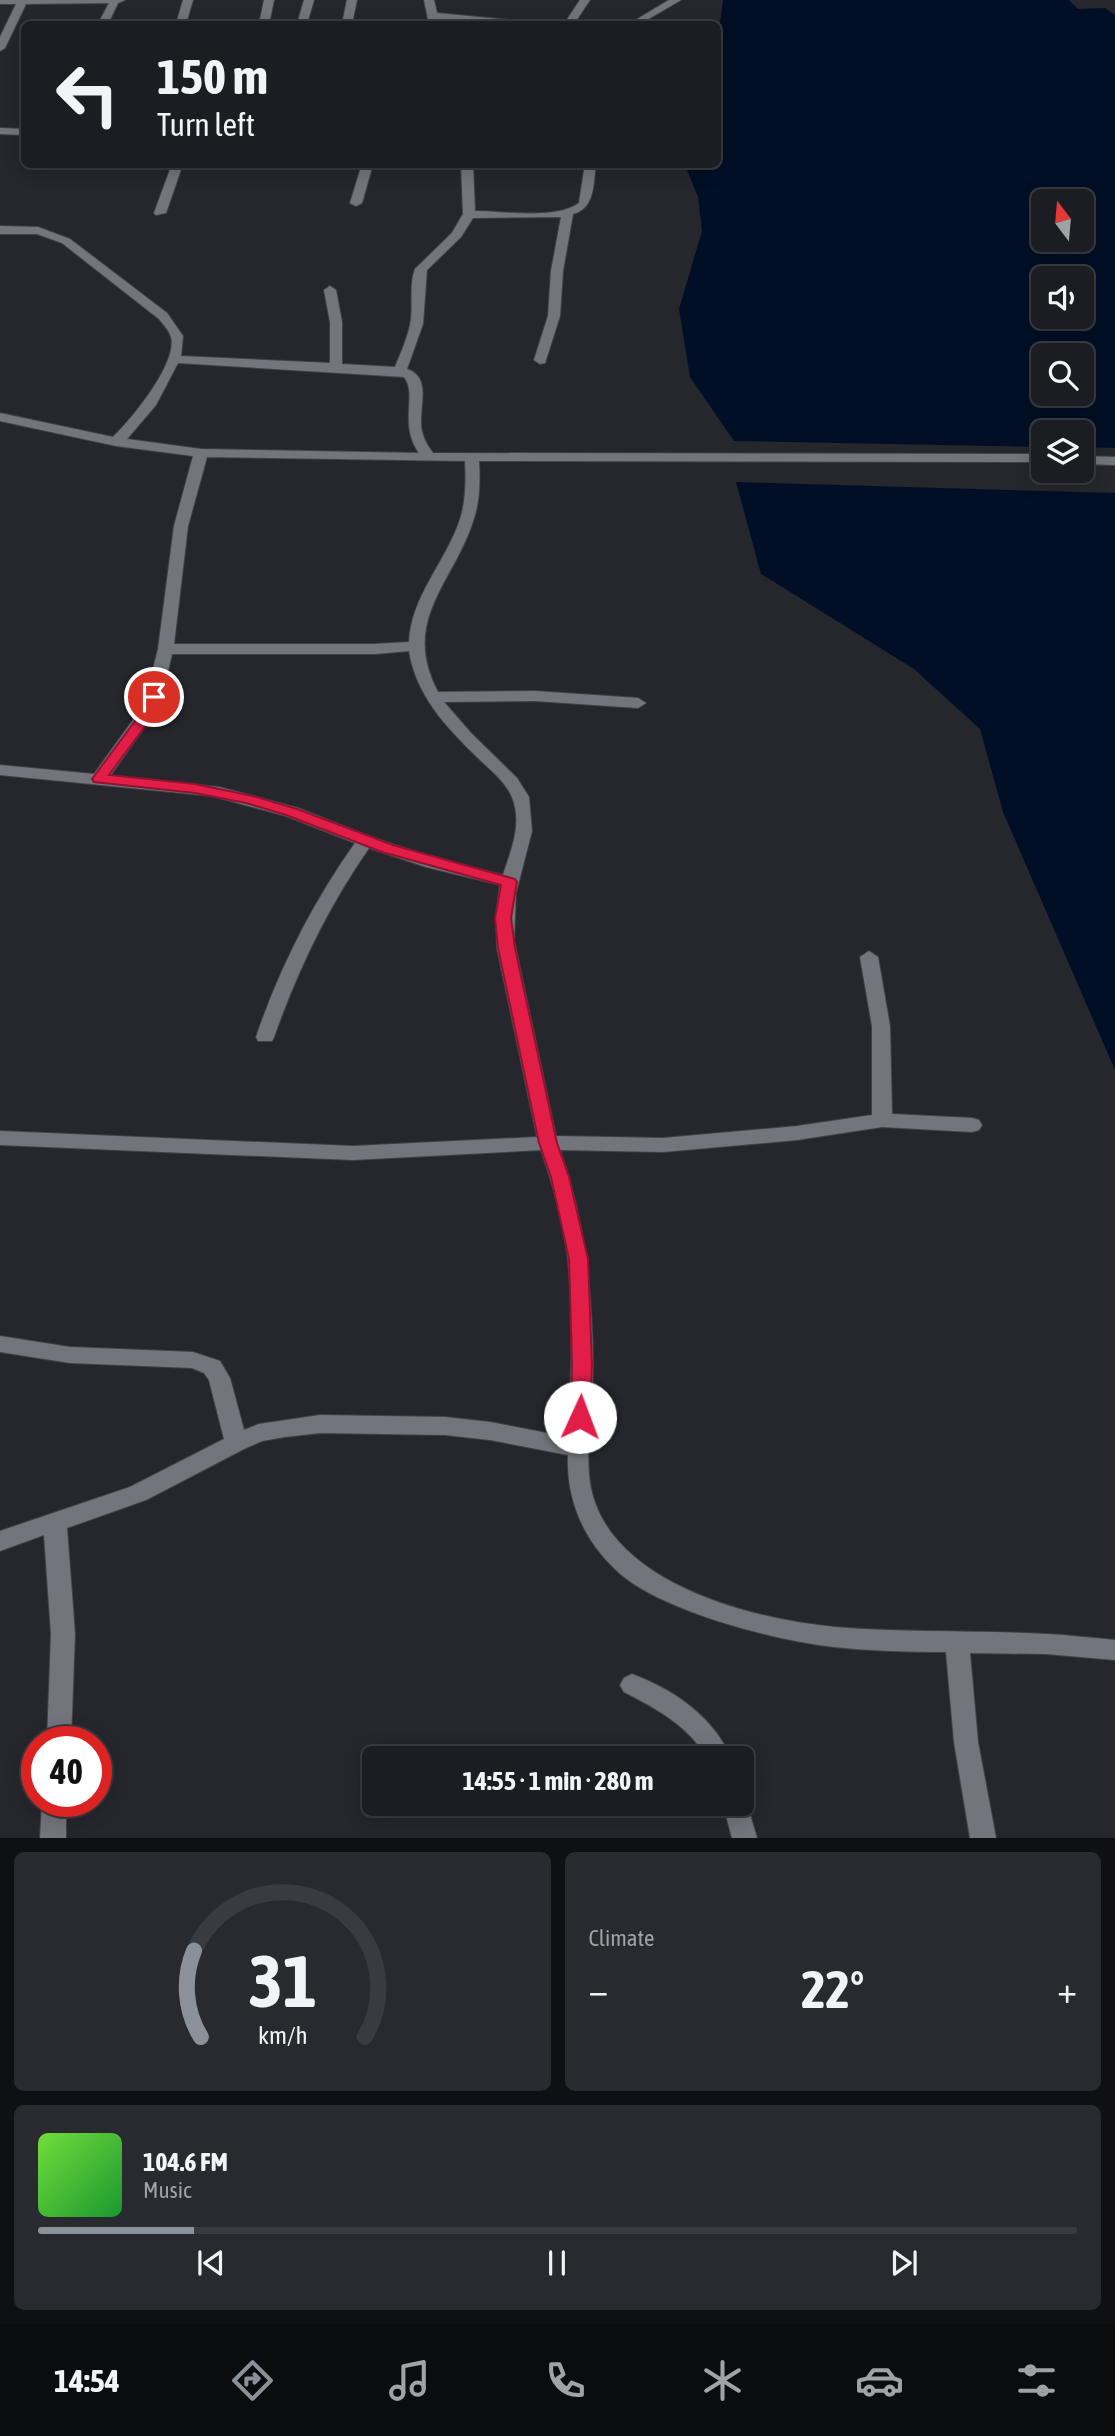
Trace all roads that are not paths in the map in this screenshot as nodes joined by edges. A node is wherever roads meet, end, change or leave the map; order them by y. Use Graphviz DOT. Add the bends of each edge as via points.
graph roads {
  1 [pos="116,0"];
  2 [pos="188,0"];
  3 [pos="269,0"];
  4 [pos="310,0"];
  5 [pos="352,0"];
  6 [pos="429,0"];
  7 [pos="585,0"];
  8 [pos="677,0"];
  9 [pos="0,1"];
  10 [pos="22,1"];
  11 [pos="433,20"];
  12 [pos="105,21"];
  13 [pos="182,21"];
  14 [pos="265,21"];
  15 [pos="303,21"];
  16 [pos="348,21"];
  17 [pos="455,21"];
  18 [pos="571,21"];
  19 [pos="639,21"];
  20 [pos="0,48"];
  21 [pos="0,131"];
  22 [pos="21,132"];
  23 [pos="176,168"];
  24 [pos="367,168"];
  25 [pos="467,168"];
  26 [pos="590,168"];
  27 [pos="356,202"];
  28 [pos="160,213"];
  29 [pos="469,214"];
  30 [pos="567,214"];
  31 [pos="0,230"];
  32 [pos="330,290"];
  33 [pos="173,359"];
  34 [pos="540,360"];
  35 [pos="336,366"];
  36 [pos="400,371"];
  37 [pos="0,417"];
  38 [pos="116,442"];
  39 [pos="201,453"];
  40 [pos="472,456"];
  41 [pos="429,457"];
  42 [pos="1031,458"];
  43 [pos="1094,460"];
  44 [pos="1115,461"];
  45 [pos="415,646"];
  46 [pos="166,649"];
  47 [pos="433,697"];
  48 [pos="638,703"];
  49 [pos="0,770"];
  50 [pos="99,779"];
  51 [pos="365,841"];
  52 [pos="510,882"];
  53 [pos="869,957"];
  54 [pos="265,1037"];
  55 [pos="882,1120"];
  56 [pos="972,1125"];
  57 [pos="0,1138"];
  58 [pos="548,1143"];
  59 [pos="0,1344"];
  60 [pos="236,1443"];
  61 [pos="579,1448"];
  62 [pos="55,1524"];
  63 [pos="0,1541"];
  64 [pos="957,1643"];
  65 [pos="1115,1650"];
  66 [pos="632,1685"];
  67 [pos="60,1726"];
  68 [pos="711,1746"];
  69 [pos="739,1816"];
  70 [pos="53,1817"];
  71 [pos="52,1838"];
  72 [pos="745,1838"];
  73 [pos="984,1838"];
  1 -- 10 [label="street"];
  1 -- 12 [label="street"];
  2 -- 13 [label="street"];
  3 -- 14 [label="street"];
  4 -- 15 [label="street"];
  5 -- 16 [label="street"];
  6 -- 11 [label="street"];
  7 -- 18 [label="street"];
  8 -- 19 [label="street"];
  9 -- 10 [label="street"];
  10 -- 20 [label="street"];
  11 -- 17 [label="street"];
  21 -- 22 [label="street"];
  23 -- 28 [label="street"];
  24 -- 27 [label="street"];
  25 -- 29 [label="street"];
  26 -- 30 [label="street" via="584,204"];
  29 -- 30 [label="street"];
  29 -- 36 [label="street" via="457,235 421,269 417,324"];
  30 -- 34 [label="street" via="554,316"];
  31 -- 33 [label="street" via="38,231 66,241 163,316 178,339"];
  32 -- 35 [label="street" via="337,322"];
  33 -- 35 [label="street"];
  33 -- 38 [label="street" via="150,406"];
  35 -- 36 [label="street"];
  36 -- 41 [label="street" via="416,383 414,433"];
  37 -- 38 [label="street"];
  38 -- 39 [label="street"];
  39 -- 41 [label="street"];
  39 -- 46 [label="street" via="181,526"];
  40 -- 41 [label="street"];
  40 -- 42 [label="street"];
  40 -- 45 [label="street" via="471,505 420,618"];
  43 -- 44 [label="street"];
  45 -- 46 [label="street"];
  45 -- 47 [label="street"];
  46 -- 50 [label="street" via="154,697 142,721"];
  47 -- 48 [label="street" via="535,696"];
  47 -- 52 [label="street" via="520,793 526,816 523,844"];
  49 -- 50 [label="street"];
  50 -- 51 [label="street" via="248,799"];
  51 -- 52 [label="street"];
  51 -- 54 [label="street" via="300,944"];
  52 -- 58 [label="street" via="503,918 506,948"];
  53 -- 55 [label="street" via="881,1026"];
  55 -- 56 [label="street"];
  55 -- 58 [label="street" via="663,1144"];
  57 -- 58 [label="street" via="352,1153"];
  58 -- 61 [label="street" via="578,1259"];
  59 -- 60 [label="street" via="70,1355 193,1360 212,1367"];
  60 -- 61 [label="street" via="259,1433 320,1424 422,1425 490,1431"];
  60 -- 62 [label="street" via="138,1494"];
  61 -- 64 [label="street" via="584,1506 601,1538 624,1564 650,1582 719,1612 774,1627 832,1637"];
  62 -- 63 [label="street"];
  62 -- 67 [label="street" via="63,1634"];
  64 -- 65 [label="street"];
  64 -- 73 [label="street" via="966,1742"];
  66 -- 68 [label="street" via="667,1702 701,1730"];
  69 -- 72 [label="street"];
  70 -- 71 [label="street"];
}
